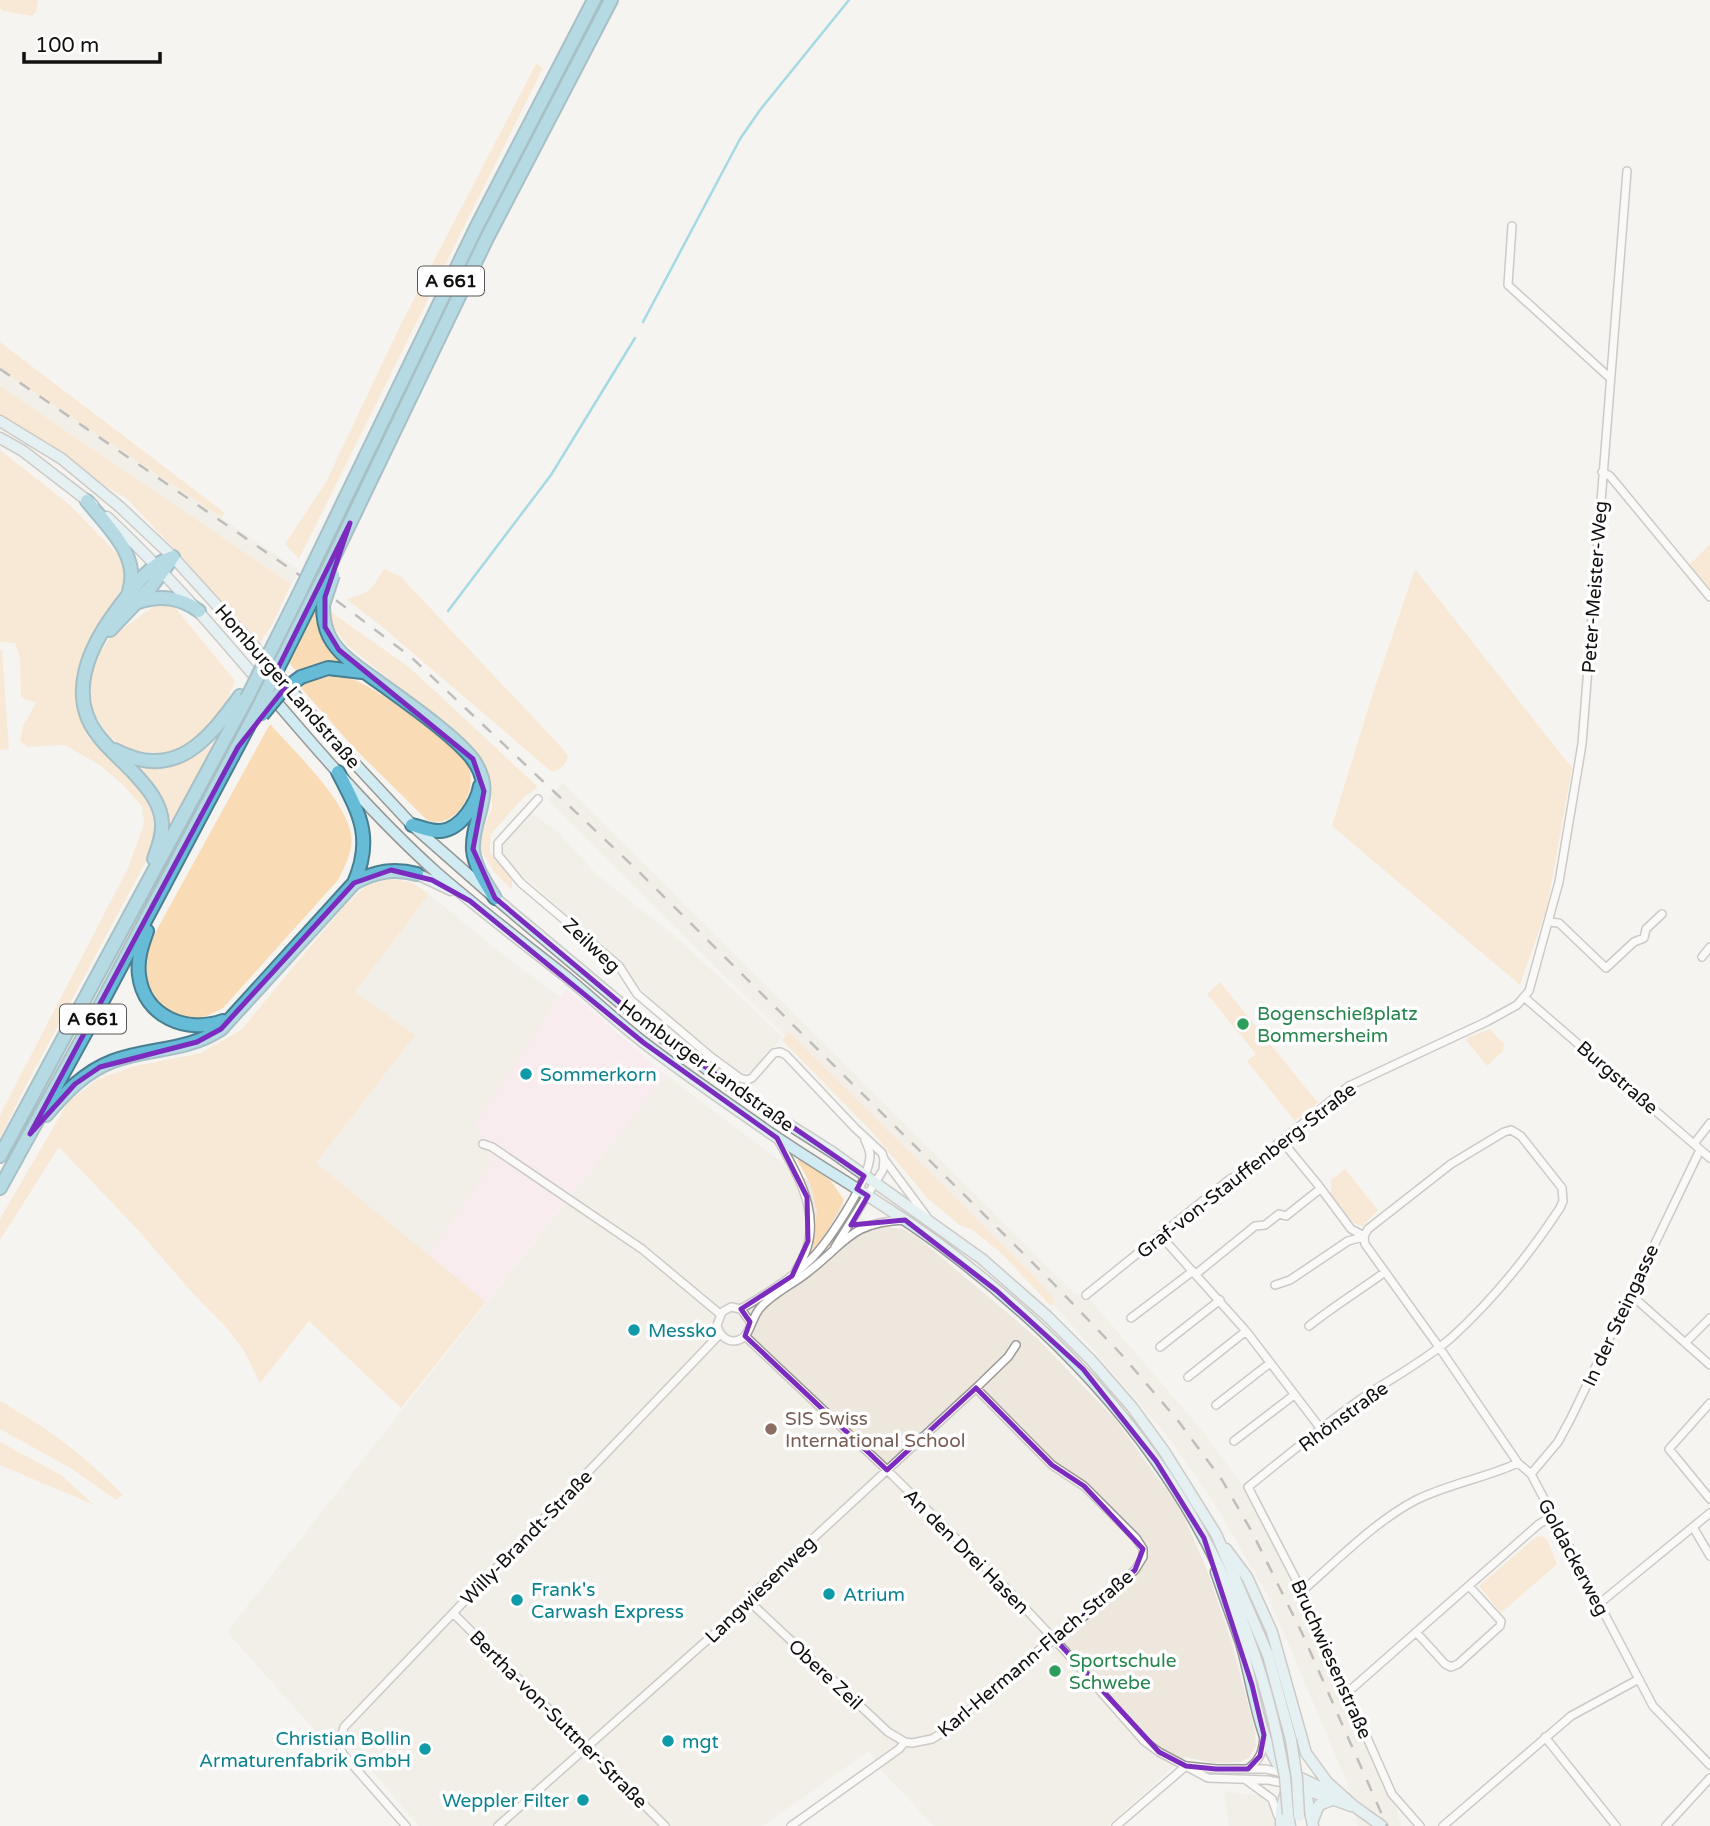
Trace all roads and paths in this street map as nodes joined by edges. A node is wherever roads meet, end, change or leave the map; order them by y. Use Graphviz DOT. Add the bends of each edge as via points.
graph roads {
  1 [pos="594,0"];
  2 [pos="611,0"];
  3 [pos="1627,171"];
  4 [pos="1512,226"];
  5 [pos="1610,378"];
  6 [pos="0,421"];
  7 [pos="0,438"];
  8 [pos="1602,472"];
  9 [pos="87,501"];
  10 [pos="173,557"];
  11 [pos="160,568"];
  12 [pos="1710,597"];
  13 [pos="133,598"];
  14 [pos="318,601"];
  15 [pos="199,611"];
  16 [pos="366,674"];
  17 [pos="245,696"];
  18 [pos="260,713"];
  19 [pos="108,745"];
  20 [pos="338,772"];
  21 [pos="481,778"];
  22 [pos="538,799"];
  23 [pos="412,825"];
  24 [pos="417,874"];
  25 [pos="355,883"];
  26 [pos="146,887"];
  27 [pos="495,898"];
  28 [pos="470,901"];
  29 [pos="155,904"];
  30 [pos="1662,914"];
  31 [pos="1549,922"];
  32 [pos="1710,947"];
  33 [pos="1702,957"];
  34 [pos="1525,998"];
  35 [pos="235,1014"];
  36 [pos="1710,1123"];
  37 [pos="30,1134"];
  38 [pos="863,1136"];
  39 [pos="777,1138"];
  40 [pos="1282,1142"];
  41 [pos="483,1144"];
  42 [pos="1697,1147"];
  43 [pos="0,1156"];
  44 [pos="1710,1158"];
  45 [pos="884,1159"];
  46 [pos="864,1176"];
  47 [pos="875,1184"];
  48 [pos="0,1188"];
  49 [pos="857,1189"];
  50 [pos="1320,1189"];
  51 [pos="868,1196"];
  52 [pos="927,1218"];
  53 [pos="905,1220"];
  54 [pos="1160,1236"];
  55 [pos="1364,1236"];
  56 [pos="835,1247"];
  57 [pos="1194,1272"];
  58 [pos="1385,1272"];
  59 [pos="792,1276"];
  60 [pos="1275,1284"];
  61 [pos="1630,1294"];
  62 [pos="1086,1295"];
  63 [pos="1220,1300"];
  64 [pos="741,1309"];
  65 [pos="720,1314"];
  66 [pos="1131,1318"];
  67 [pos="1710,1318"];
  68 [pos="750,1322"];
  69 [pos="1309,1326"];
  70 [pos="1246,1331"];
  71 [pos="720,1334"];
  72 [pos="745,1336"];
  73 [pos="1685,1343"];
  74 [pos="1016,1345"];
  75 [pos="1160,1347"];
  76 [pos="1439,1347"];
  77 [pos="1270,1363"];
  78 [pos="1710,1366"];
  79 [pos="1188,1377"];
  80 [pos="976,1388"];
  81 [pos="1294,1395"];
  82 [pos="1710,1403"];
  83 [pos="1216,1405"];
  84 [pos="1321,1429"];
  85 [pos="1234,1441"];
  86 [pos="1518,1463"];
  87 [pos="887,1470"];
  88 [pos="1531,1475"];
  89 [pos="1248,1487"];
  90 [pos="1710,1499"];
  91 [pos="1710,1513"];
  92 [pos="1553,1516"];
  93 [pos="1693,1527"];
  94 [pos="1216,1534"];
  95 [pos="1204,1538"];
  96 [pos="1710,1556"];
  97 [pos="1469,1586"];
  98 [pos="1302,1591"];
  99 [pos="750,1602"];
  100 [pos="1600,1603"];
  101 [pos="453,1613"];
  102 [pos="1416,1633"];
  103 [pos="1055,1639"];
  104 [pos="1639,1679"];
  105 [pos="1348,1692"];
  106 [pos="1264,1735"];
  107 [pos="1545,1737"];
  108 [pos="905,1742"];
  109 [pos="587,1747"];
  110 [pos="1306,1753"];
  111 [pos="1710,1765"];
  112 [pos="1186,1766"];
  113 [pos="1248,1769"];
  114 [pos="1282,1773"];
  115 [pos="1710,1778"];
  116 [pos="1245,1779"];
  117 [pos="1296,1781"];
  118 [pos="1306,1789"];
  119 [pos="1332,1800"];
  120 [pos="1355,1807"];
  121 [pos="1300,1821"];
  122 [pos="1313,1823"];
  123 [pos="405,1826"];
  124 [pos="498,1826"];
  125 [pos="665,1826"];
  126 [pos="791,1826"];
  127 [pos="1116,1826"];
  128 [pos="1280,1826"];
  129 [pos="1290,1826"];
  130 [pos="1382,1826"];
  131 [pos="1420,1826"];
  132 [pos="1443,1826"];
  133 [pos="1616,1826"];
  134 [pos="1666,1826"];
  1 -- 17 [label="highway, A 661, bridge"];
  2 -- 14 [label="highway, A 661, bridge" via="504,205 350,523"];
  3 -- 5 [label="street, Peter-Meister-Weg"];
  4 -- 5 [label="street" via="1508,285"];
  5 -- 8 [label="street, Peter-Meister-Weg"];
  6 -- 10 [label="main road, Homburger Landstraße" via="62,459"];
  7 -- 9 [label="main road, Homburger Landstraße"];
  8 -- 12 [label="street"];
  8 -- 31 [label="street, Peter-Meister-Weg" via="1582,744"];
  9 -- 11 [label="main road, Homburger Landstraße"];
  9 -- 13 [label="highway" via="128,554"];
  10 -- 11 [label="highway"];
  10 -- 23 [label="main road, Homburger Landstraße"];
  11 -- 13 [label="highway"];
  11 -- 15 [label="main road, Homburger Landstraße"];
  13 -- 15 [label="highway" via="175,599"];
  13 -- 19 [label="highway" via="96,644 84,674 84,705 97,734"];
  14 -- 16 [label="highway" via="333,643"];
  14 -- 18 [label="highway, A 661, bridge" via="284,656"];
  15 -- 20 [label="main road, Homburger Landstraße"];
  16 -- 18 [label="highway, bridge" via="328,668 301,677"];
  16 -- 21 [label="highway" via="463,749"];
  17 -- 19 [label="highway" via="208,739 177,757 141,759"];
  17 -- 26 [label="highway, A 661"];
  18 -- 29 [label="highway, A 661"];
  19 -- 26 [label="highway" via="145,784 160,811 162,834"];
  20 -- 25 [label="highway" via="363,824 364,848"];
  20 -- 28 [label="main road, Homburger Landstraße" via="401,839"];
  21 -- 23 [label="highway" via="475,802 454,825 440,831"];
  21 -- 27 [label="highway" via="484,803 473,849 481,876"];
  22 -- 38 [label="street, Zeilweg" via="498,843 498,855 513,874 619,966 637,993 710,1056 747,1080 774,1053 786,1055"];
  23 -- 27 [label="main road, Homburger Landstraße"];
  24 -- 25 [label="highway" via="391,870"];
  24 -- 28 [label="main road"];
  25 -- 35 [label="highway"];
  26 -- 43 [label="highway, A 661"];
  27 -- 46 [label="main road, Homburger Landstraße" via="656,1033"];
  28 -- 39 [label="main road, Homburger Landstraße" via="644,1042"];
  29 -- 35 [label="highway" via="139,962 149,1002 170,1020 197,1027"];
  29 -- 37 [label="highway, A 661"];
  30 -- 31 [label="street" via="1646,929 1644,938 1606,968 1559,923"];
  31 -- 34 [label="street, Peter-Meister-Weg"];
  32 -- 33 [label="street"];
  34 -- 40 [label="street, Graf-von-Stauffenberg-Straße" via="1488,1021 1349,1086"];
  34 -- 42 [label="street, Burgstraße"];
  35 -- 37 [label="highway, A 661" via="221,1029 197,1042 129,1056 94,1070 64,1095"];
  36 -- 42 [label="street, In der Steingasse"];
  37 -- 48 [label="highway, A 661"];
  38 -- 45 [label="street, Zeilweg"];
  38 -- 46 [label="street" via="870,1155"];
  39 -- 49 [label="main road, Homburger Landstraße"];
  39 -- 59 [label="street" via="800,1177 811,1221 805,1252"];
  40 -- 50 [label="street, Goldackerweg"];
  40 -- 54 [label="street, Graf-von-Stauffenberg-Straße"];
  41 -- 65 [label="street" via="642,1249"];
  42 -- 44 [label="street, Burgstraße"];
  42 -- 61 [label="street, In der Steingasse"];
  45 -- 47 [label="street"];
  45 -- 52 [label="street, Zeilweg"];
  46 -- 47 [label="main road, Homburger Landstraße"];
  46 -- 49 [label="street"];
  47 -- 51 [label="street"];
  47 -- 52 [label="main road, Homburger Landstraße"];
  49 -- 51 [label="main road, Homburger Landstraße"];
  49 -- 59 [label="street" via="822,1248"];
  50 -- 55 [label="street, Goldackerweg" via="1350,1229"];
  50 -- 57 [label="street" via="1286,1216 1279,1214 1265,1225 1255,1226"];
  51 -- 53 [label="main road, Homburger Landstraße"];
  51 -- 56 [label="street"];
  52 -- 94 [label="main road, Homburger Landstraße" via="998,1272 1091,1360 1164,1451"];
  53 -- 56 [label="street" via="874,1223"];
  53 -- 95 [label="main road, Homburger Landstraße" via="997,1291 1083,1369 1124,1416"];
  54 -- 57 [label="street"];
  54 -- 62 [label="street, Graf-von-Stauffenberg-Straße"];
  55 -- 58 [label="street, Goldackerweg"];
  55 -- 60 [label="street" via="1348,1241 1290,1280"];
  55 -- 76 [label="street, Rhönstraße" via="1368,1228 1441,1171 1511,1130 1521,1136 1562,1188 1560,1208 1521,1262 1490,1300"];
  56 -- 68 [label="street" via="767,1302"];
  57 -- 63 [label="street"];
  57 -- 66 [label="street"];
  58 -- 69 [label="street"];
  58 -- 76 [label="street, Goldackerweg"];
  59 -- 64 [label="street"];
  61 -- 73 [label="street"];
  61 -- 88 [label="street, In der Steingasse" via="1571,1418"];
  63 -- 70 [label="street"];
  63 -- 75 [label="street"];
  64 -- 65 [label="street" via="731,1307"];
  64 -- 68 [label="street"];
  65 -- 71 [label="street"];
  67 -- 73 [label="street"];
  68 -- 72 [label="street"];
  70 -- 77 [label="street"];
  70 -- 79 [label="street"];
  71 -- 72 [label="street" via="736,1341"];
  71 -- 101 [label="street, Willy-Brandt-Straße"];
  72 -- 87 [label="street, An den Drei Hasen"];
  73 -- 78 [label="street"];
  74 -- 80 [label="street, Langwiesenweg"];
  76 -- 84 [label="street, Rhönstraße"];
  76 -- 86 [label="street, Goldackerweg"];
  77 -- 81 [label="street"];
  77 -- 83 [label="street"];
  80 -- 87 [label="street, Langwiesenweg"];
  80 -- 103 [label="street, Karl-Hermann-Flach-Straße" via="1052,1465 1084,1486 1143,1549 1135,1570"];
  81 -- 84 [label="street"];
  81 -- 85 [label="street"];
  82 -- 90 [label="street" via="1669,1449"];
  84 -- 89 [label="street, Rhönstraße"];
  86 -- 88 [label="street, Goldackerweg"];
  86 -- 98 [label="street" via="1408,1505"];
  87 -- 99 [label="street, Langwiesenweg" via="754,1593"];
  87 -- 103 [label="street, An den Drei Hasen"];
  88 -- 92 [label="street, Goldackerweg"];
  89 -- 98 [label="street, Bruchwiesenstraße"];
  91 -- 93 [label="street"];
  92 -- 97 [label="street"];
  92 -- 100 [label="street, Goldackerweg"];
  93 -- 96 [label="street"];
  93 -- 100 [label="street"];
  94 -- 110 [label="main road" via="1247,1577 1272,1632"];
  94 -- 121 [label="main road, Homburger Landstraße, bridge" via="1268,1654 1291,1740"];
  95 -- 106 [label="main road" via="1240,1642"];
  95 -- 129 [label="main road, Homburger Landstraße, bridge" via="1229,1587 1267,1691 1286,1777"];
  97 -- 102 [label="street"];
  97 -- 102 [label="street" via="1501,1621 1458,1664 1445,1664"];
  98 -- 105 [label="street, Bruchwiesenstraße"];
  99 -- 108 [label="street, Obere Zeil" via="888,1732"];
  99 -- 109 [label="street, Langwiesenweg"];
  100 -- 104 [label="street, Goldackerweg"];
  101 -- 109 [label="street, Bertha-von-Suttner-Straße"];
  101 -- 123 [label="street, Willy-Brandt-Straße" via="341,1733 342,1754"];
  102 -- 105 [label="street"];
  103 -- 108 [label="street, Karl-Hermann-Flach-Straße" via="945,1731 919,1743"];
  103 -- 112 [label="street, An den Drei Hasen" via="1144,1741"];
  104 -- 107 [label="street" via="1580,1710"];
  104 -- 111 [label="street, Goldackerweg" via="1653,1706"];
  105 -- 131 [label="street, Bruchwiesenstraße" via="1392,1794"];
  106 -- 113 [label="street" via="1263,1751"];
  106 -- 114 [label="main road"];
  107 -- 132 [label="street"];
  107 -- 133 [label="street"];
  108 -- 126 [label="street, Karl-Hermann-Flach-Straße"];
  109 -- 124 [label="street, Langwiesenweg"];
  109 -- 125 [label="street, Bertha-von-Suttner-Straße"];
  110 -- 117 [label="main road" via="1305,1770"];
  110 -- 120 [label="main road" via="1327,1782"];
  112 -- 113 [label="street, An den Drei Hasen"];
  112 -- 116 [label="street, An den Drei Hasen" via="1208,1778"];
  112 -- 127 [label="street"];
  113 -- 114 [label="street, An den Drei Hasen"];
  114 -- 117 [label="main road"];
  115 -- 134 [label="street"];
  116 -- 117 [label="street, An den Drei Hasen"];
  116 -- 128 [label="street" via="1272,1799"];
  117 -- 118 [label="main road"];
  117 -- 120 [label="main road" via="1339,1796"];
  117 -- 128 [label="main road" via="1285,1793"];
  118 -- 119 [label="main road"];
  118 -- 122 [label="main road"];
  119 -- 120 [label="main road"];
  119 -- 122 [label="main road" via="1319,1805"];
  120 -- 130 [label="main road"];
}
